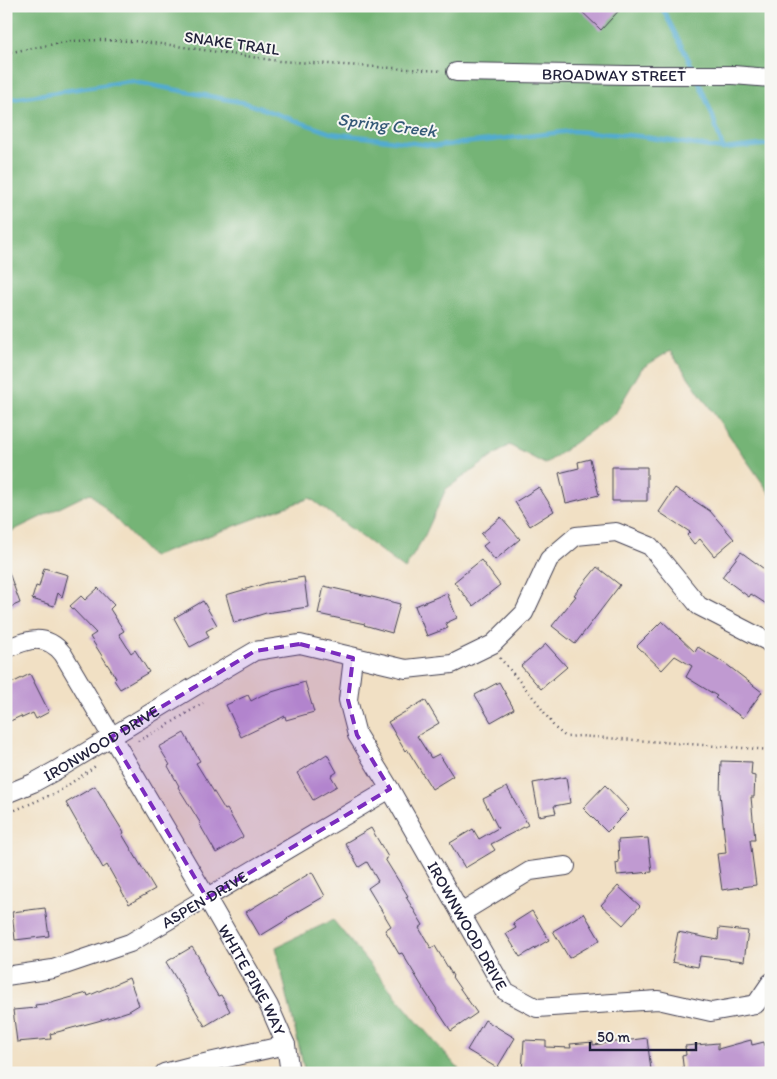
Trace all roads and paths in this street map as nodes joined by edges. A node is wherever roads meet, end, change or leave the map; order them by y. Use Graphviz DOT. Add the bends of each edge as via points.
graph roads {
  1 [pos="6,54"];
  2 [pos="456,72"];
  3 [pos="771,78"];
  4 [pos="493,644"];
  5 [pos="771,645"];
  6 [pos="6,649"];
  7 [pos="354,658"];
  8 [pos="203,703"];
  9 [pos="115,744"];
  10 [pos="771,750"];
  11 [pos="98,765"];
  12 [pos="390,789"];
  13 [pos="6,794"];
  14 [pos="6,814"];
  15 [pos="566,866"];
  16 [pos="207,898"];
  17 [pos="461,913"];
  18 [pos="6,976"];
  19 [pos="771,982"];
  20 [pos="286,1045"];
  21 [pos="164,1073"];
  22 [pos="290,1073"];
  1 -- 2 [label="path, SNAKE TRAIL" via="71,41 134,41 279,61"];
  2 -- 3 [label="street, BROADWAY STREET"];
  4 -- 5 [label="street" via="524,613 549,559 576,536 616,532 650,546 699,606"];
  4 -- 7 [label="street" via="452,664 406,669"];
  4 -- 10 [label="path" via="500,658 555,728 566,737"];
  6 -- 9 [label="street, WHITE PINE WAY" via="30,640 48,641 56,646"];
  7 -- 9 [label="street, IRONWOOD DRIVE" via="300,644 255,652 192,688"];
  7 -- 12 [label="street, IROWNWOOD DRIVE" via="348,700 357,734"];
  8 -- 9 [label="path" via="168,725"];
  9 -- 13 [label="street, IRONWOOD DRIVE"];
  9 -- 16 [label="street, WHITE PINE WAY"];
  11 -- 14 [label="path" via="58,792"];
  12 -- 16 [label="street, ASPEN DRIVE"];
  12 -- 17 [label="street, IROWNWOOD DRIVE"];
  15 -- 17 [label="street" via="530,871"];
  16 -- 18 [label="street, ASPEN DRIVE" via="130,944 53,969"];
  16 -- 20 [label="street, WHITE PINE WAY" via="269,1006"];
  17 -- 19 [label="street, IROWNWOOD DRIVE" via="505,991 537,1008 658,1000 710,1012 756,1004"];
  20 -- 21 [label="street"];
  20 -- 22 [label="street, WHITE PINE WAY"];
}
